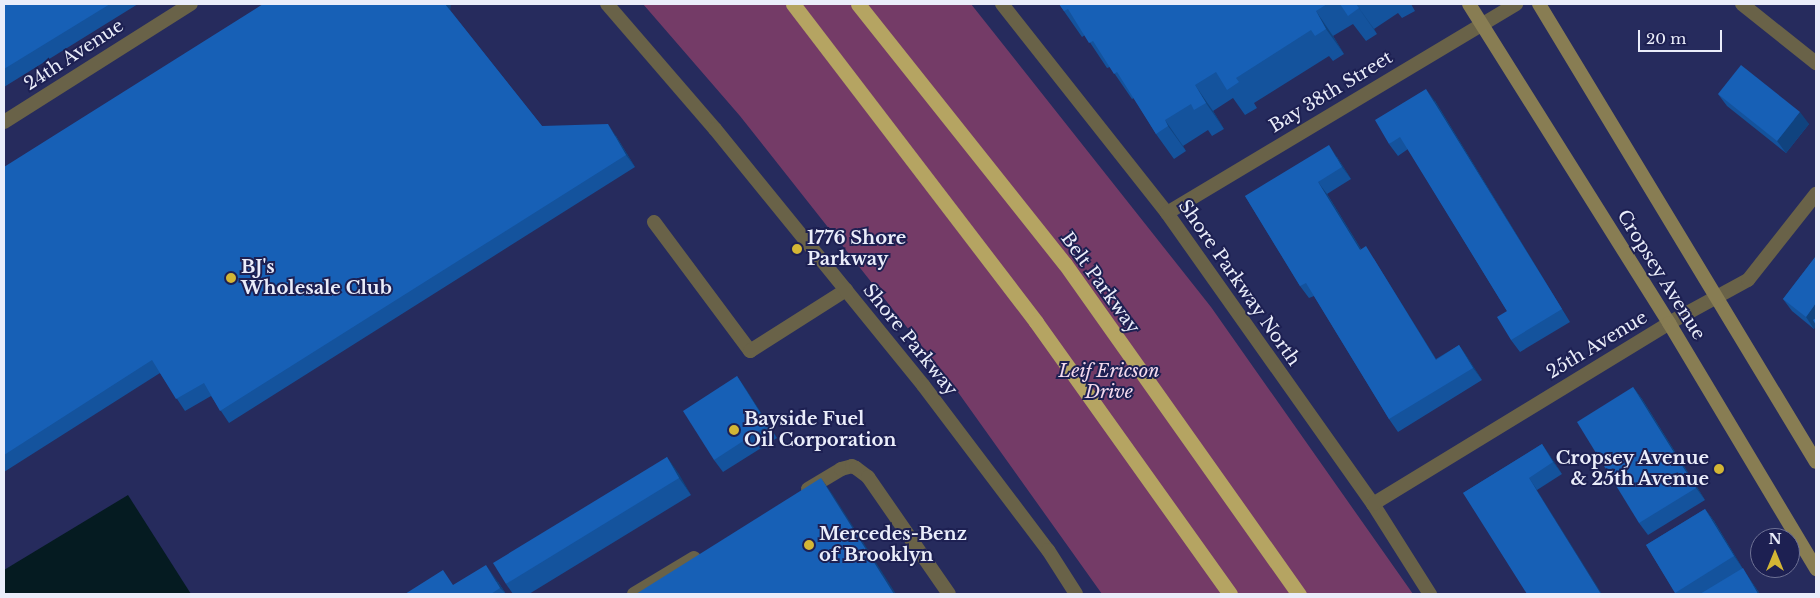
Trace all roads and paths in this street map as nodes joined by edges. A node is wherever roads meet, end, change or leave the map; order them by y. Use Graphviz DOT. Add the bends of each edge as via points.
graph roads {
  1 [pos="191,4"];
  2 [pos="607,4"];
  3 [pos="793,4"];
  4 [pos="858,4"];
  5 [pos="1002,4"];
  6 [pos="1469,4"];
  7 [pos="1516,4"];
  8 [pos="1539,4"];
  9 [pos="1742,4"];
  10 [pos="1482,23"];
  11 [pos="1816,63"];
  12 [pos="4,122"];
  13 [pos="1816,194"];
  14 [pos="1167,213"];
  15 [pos="654,222"];
  16 [pos="846,290"];
  17 [pos="1717,297"];
  18 [pos="1669,323"];
  19 [pos="1816,462"];
  20 [pos="797,496"];
  21 [pos="1373,504"];
  22 [pos="708,550"];
  23 [pos="1816,569"];
  24 [pos="634,594"];
  25 [pos="948,594"];
  26 [pos="1076,594"];
  27 [pos="1230,594"];
  28 [pos="1299,594"];
  29 [pos="1430,594"];
  1 -- 12 [label="street, 24th Avenue"];
  2 -- 16 [label="street, Shore Parkway" via="715,129"];
  3 -- 27 [label="highway" via="1036,322"];
  4 -- 28 [label="highway, Belt Parkway" via="1065,264"];
  5 -- 14 [label="street, Shore Parkway North"];
  6 -- 10 [label="main road, Cropsey Avenue"];
  7 -- 10 [label="street, Bay 38th Street"];
  8 -- 17 [label="main road, Cropsey Avenue"];
  9 -- 11 [label="street"];
  10 -- 14 [label="street, Bay 38th Street"];
  10 -- 18 [label="main road, Cropsey Avenue"];
  13 -- 17 [label="street, 25th Avenue" via="1748,280"];
  14 -- 21 [label="street, Shore Parkway North"];
  15 -- 16 [label="street" via="750,351"];
  16 -- 26 [label="street, Shore Parkway" via="1024,518"];
  17 -- 18 [label="street, 25th Avenue"];
  17 -- 19 [label="main road, Cropsey Avenue"];
  18 -- 21 [label="street, 25th Avenue"];
  18 -- 23 [label="main road, Cropsey Avenue"];
  20 -- 25 [label="street" via="841,469 856,468 868,477"];
  21 -- 29 [label="street, Shore Parkway North"];
  22 -- 24 [label="street"];
}
